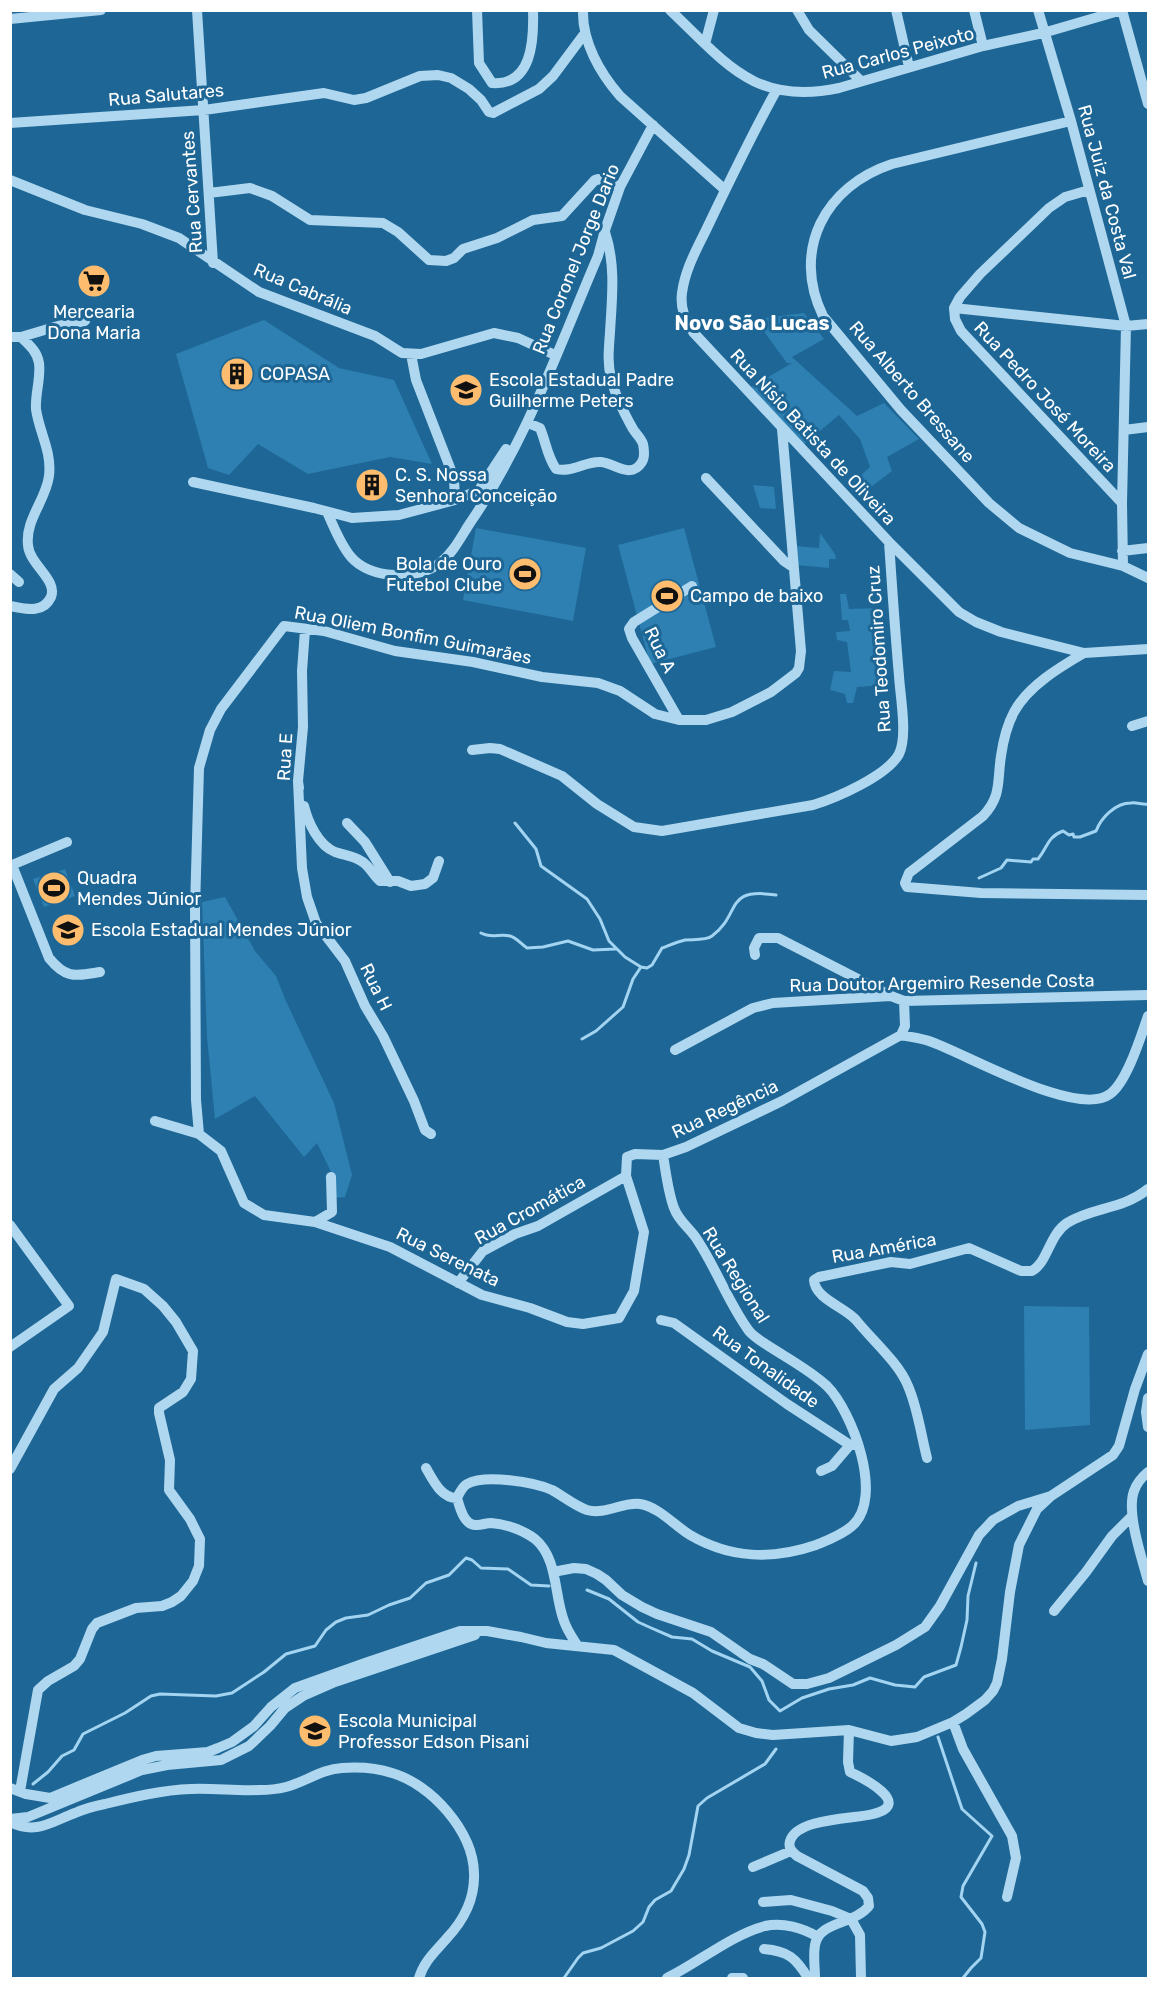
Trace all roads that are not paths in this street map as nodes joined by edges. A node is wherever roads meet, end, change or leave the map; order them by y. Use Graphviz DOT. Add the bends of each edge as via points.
graph roads {
  1 [pos="101,10"];
  2 [pos="197,10"];
  3 [pos="477,10"];
  4 [pos="533,10"];
  5 [pos="583,10"];
  6 [pos="670,10"];
  7 [pos="714,10"];
  8 [pos="797,10"];
  9 [pos="896,10"];
  10 [pos="974,10"];
  11 [pos="1038,10"];
  12 [pos="1122,10"];
  13 [pos="10,19"];
  14 [pos="585,33"];
  15 [pos="1043,33"];
  16 [pos="705,44"];
  17 [pos="983,46"];
  18 [pos="909,67"];
  19 [pos="861,81"];
  20 [pos="492,83"];
  21 [pos="776,91"];
  22 [pos="481,100"];
  23 [pos="1149,104"];
  24 [pos="204,110"];
  25 [pos="1071,121"];
  26 [pos="10,123"];
  27 [pos="653,125"];
  28 [pos="10,180"];
  29 [pos="620,187"];
  30 [pos="724,189"];
  31 [pos="1089,190"];
  32 [pos="209,193"];
  33 [pos="604,230"];
  34 [pos="213,263"];
  35 [pos="954,308"];
  36 [pos="85,321"];
  37 [pos="1149,324"];
  38 [pos="1126,326"];
  39 [pos="16,337"];
  40 [pos="411,354"];
  41 [pos="555,355"];
  42 [pos="528,423"];
  43 [pos="1149,427"];
  44 [pos="782,429"];
  45 [pos="1124,430"];
  46 [pos="506,448"];
  47 [pos="706,478"];
  48 [pos="193,482"];
  49 [pos="456,500"];
  50 [pos="1122,503"];
  51 [pos="327,512"];
  52 [pos="889,542"];
  53 [pos="1149,548"];
  54 [pos="1122,551"];
  55 [pos="1123,566"];
  56 [pos="793,567"];
  57 [pos="1149,578"];
  58 [pos="692,586"];
  59 [pos="10,606"];
  60 [pos="305,630"];
  61 [pos="1149,649"];
  62 [pos="1084,653"];
  63 [pos="679,720"];
  64 [pos="1149,721"];
  65 [pos="1132,726"];
  66 [pos="472,750"];
  67 [pos="298,781"];
  68 [pos="347,823"];
  69 [pos="67,842"];
  70 [pos="439,861"];
  71 [pos="390,882"];
  72 [pos="1149,895"];
  73 [pos="755,955"];
  74 [pos="100,972"];
  75 [pos="1149,995"];
  76 [pos="891,996"];
  77 [pos="904,1001"];
  78 [pos="1149,1016"];
  79 [pos="902,1035"];
  80 [pos="675,1050"];
  81 [pos="155,1121"];
  82 [pos="199,1134"];
  83 [pos="431,1134"];
  84 [pos="663,1155"];
  85 [pos="626,1176"];
  86 [pos="331,1177"];
  87 [pos="1149,1189"];
  88 [pos="315,1222"];
  89 [pos="10,1225"];
  90 [pos="15,1240"];
  91 [pos="458,1283"];
  92 [pos="661,1320"];
  93 [pos="10,1347"];
  94 [pos="1149,1354"];
  95 [pos="1149,1398"];
  96 [pos="1149,1427"];
  97 [pos="853,1445"];
  98 [pos="927,1458"];
  99 [pos="426,1468"];
  100 [pos="10,1469"];
  101 [pos="821,1471"];
  102 [pos="1149,1472"];
  103 [pos="1051,1496"];
  104 [pos="457,1498"];
  105 [pos="1132,1516"];
  106 [pos="553,1572"];
  107 [pos="1149,1581"];
  108 [pos="1053,1611"];
  109 [pos="577,1645"];
  110 [pos="952,1722"];
  111 [pos="849,1730"];
  112 [pos="17,1792"];
  113 [pos="49,1805"];
  114 [pos="69,1815"];
  115 [pos="10,1821"];
  116 [pos="791,1851"];
  117 [pos="753,1867"];
  118 [pos="1007,1897"];
  119 [pos="763,1902"];
  120 [pos="851,1919"];
  121 [pos="818,1937"];
  122 [pos="764,1949"];
  123 [pos="419,1978"];
  124 [pos="667,1978"];
  125 [pos="732,1978"];
  126 [pos="743,1978"];
  127 [pos="808,1978"];
  128 [pos="815,1978"];
  129 [pos="861,1978"];
  1 -- 13 [label="street"];
  2 -- 24 [label="street, Rua Cervantes"];
  3 -- 20 [label="street" via="479,63"];
  4 -- 20 [label="street" via="525,68 503,84"];
  5 -- 14 [label="street"];
  6 -- 16 [label="street, Rua Carlos Peixoto"];
  7 -- 16 [label="street"];
  8 -- 19 [label="street" via="809,30"];
  9 -- 18 [label="street"];
  10 -- 17 [label="street"];
  11 -- 15 [label="street, Rua Juiz da Costa Val"];
  12 -- 15 [label="street, Rua Carlos Peixoto"];
  12 -- 23 [label="street"];
  14 -- 22 [label="street" via="539,89 493,113"];
  14 -- 27 [label="street" via="606,80"];
  15 -- 17 [label="street, Rua Carlos Peixoto"];
  15 -- 25 [label="street, Rua Juiz da Costa Val"];
  16 -- 21 [label="street, Rua Carlos Peixoto" via="738,72"];
  17 -- 18 [label="street, Rua Carlos Peixoto"];
  18 -- 19 [label="street, Rua Carlos Peixoto"];
  19 -- 21 [label="street, Rua Carlos Peixoto" via="818,92"];
  20 -- 22 [label="street"];
  21 -- 30 [label="street, Rua Nísio Batista de Oliveira"];
  22 -- 24 [label="street, Rua Salutares" via="451,78 438,75 420,76 354,100 324,93"];
  24 -- 26 [label="street, Rua Salutares"];
  24 -- 32 [label="street, Rua Cervantes"];
  25 -- 31 [label="street, Rua Juiz da Costa Val"];
  25 -- 55 [label="street, Rua Alberto Bressane" via="892,164 855,180 818,225 811,282 823,316 901,410 989,502 1019,528 1047,543"];
  27 -- 29 [label="street, Rua Coronel Jorge Dario"];
  27 -- 30 [label="street"];
  28 -- 34 [label="street, Rua Cabrália" via="85,210 142,224 178,238"];
  29 -- 32 [label="street" via="595,180 559,218 533,220 464,249 446,261 429,260 383,223 310,220 272,196 250,188"];
  29 -- 33 [label="street, Rua Coronel Jorge Dario"];
  30 -- 44 [label="street, Rua Nísio Batista de Oliveira" via="688,268 682,294 685,319"];
  31 -- 35 [label="street" via="1065,196 1049,208 980,274"];
  31 -- 38 [label="street, Rua Juiz da Costa Val"];
  32 -- 34 [label="street, Rua Cervantes"];
  33 -- 41 [label="street, Rua Coronel Jorge Dario" via="598,256"];
  33 -- 42 [label="street" via="613,271 608,361 611,380 626,417 642,441 643,461 624,471 603,462 566,471 556,469 540,428"];
  34 -- 40 [label="street, Rua Cabrália" via="259,292 375,336 402,353"];
  35 -- 38 [label="street"];
  35 -- 50 [label="street, Rua Pedro José Moreira" via="961,331"];
  36 -- 39 [label="street"];
  37 -- 38 [label="street"];
  38 -- 45 [label="street, Rua Juiz da Costa Val"];
  39 -- 59 [label="street" via="34,350 39,363 36,408 49,454 49,477 30,523 27,543 29,555 48,578 52,591 50,600 41,608"];
  40 -- 41 [label="street" via="494,333 518,338"];
  40 -- 49 [label="street" via="416,380 454,478"];
  41 -- 42 [label="street, Rua Coronel Jorge Dario"];
  42 -- 51 [label="street, Rua Coronel Jorge Dario" via="480,509 447,556 432,568 403,574 371,570 352,558"];
  43 -- 45 [label="street"];
  44 -- 52 [label="street, Rua Nísio Batista de Oliveira"];
  44 -- 56 [label="street"];
  45 -- 50 [label="street, Rua Juiz da Costa Val"];
  46 -- 49 [label="street" via="479,490"];
  47 -- 56 [label="street"];
  48 -- 51 [label="street"];
  49 -- 51 [label="street" via="399,514 352,518"];
  50 -- 54 [label="street, Rua Juiz da Costa Val"];
  52 -- 62 [label="street, Rua Nísio Batista de Oliveira" via="959,612 976,622"];
  52 -- 66 [label="street, Rua Teodomiro Cruz" via="901,745 889,765 834,798 662,831 634,827 562,776 500,749"];
  53 -- 54 [label="street"];
  54 -- 55 [label="street, Rua Juiz da Costa Val"];
  55 -- 57 [label="street, Rua Alberto Bressane"];
  56 -- 63 [label="street, Rua Oliem Bonfim Guimarães" via="801,651 795,674 771,692 732,712 706,720"];
  58 -- 63 [label="street, Rua A" via="629,629"];
  60 -- 63 [label="street, Rua Oliem Bonfim Guimarães" via="324,631 395,651 598,683 620,691 655,714"];
  60 -- 67 [label="street, Rua E"];
  60 -- 82 [label="street, Rua Oliem Bonfim Guimarães" via="284,626 234,691 210,730 199,768 195,1094"];
  61 -- 62 [label="street, Rua Nísio Batista de Oliveira"];
  62 -- 72 [label="street" via="1032,689 1014,711 992,808 909,873 905,883 913,889 952,892"];
  64 -- 65 [label="street"];
  67 -- 71 [label="street, Rua E" via="307,819 321,842 332,851 363,861 380,881"];
  67 -- 83 [label="street, Rua H" via="302,868 316,923 345,961 425,1130"];
  68 -- 71 [label="street" via="365,842"];
  69 -- 74 [label="street" via="12,865 49,958 59,970 72,974"];
  70 -- 71 [label="street, Rua E" via="433,878 426,884"];
  73 -- 76 [label="street" via="759,938 778,938"];
  75 -- 77 [label="street, Rua Doutor Argemiro Resende Costa"];
  76 -- 77 [label="street, Rua Doutor Argemiro Resende Costa"];
  76 -- 80 [label="street, Rua Doutor Argemiro Resende Costa" via="763,1005"];
  77 -- 79 [label="street"];
  78 -- 79 [label="street" via="1120,1085 1103,1098 1089,1100 1055,1094 929,1041"];
  79 -- 84 [label="street, Rua Regência" via="762,1111"];
  81 -- 82 [label="street"];
  82 -- 88 [label="street, Rua Serenata" via="221,1151 239,1195 249,1208 264,1215"];
  84 -- 85 [label="street, Rua Regência" via="627,1157"];
  84 -- 97 [label="street, Rua Regional" via="679,1219 697,1239 751,1334 827,1387 843,1409"];
  85 -- 91 [label="street, Rua Cromática" via="538,1226 483,1251"];
  85 -- 91 [label="street, Rua Serenata" via="644,1232 634,1291 619,1318 567,1323"];
  86 -- 88 [label="street" via="332,1212"];
  87 -- 98 [label="street, Rua América" via="1121,1205 1069,1222 1054,1237 1036,1269 1022,1270 969,1248 910,1264 891,1262 814,1280 818,1292 852,1316 900,1371 908,1385"];
  88 -- 91 [label="street, Rua Serenata" via="390,1247"];
  89 -- 90 [label="street"];
  90 -- 93 [label="street" via="69,1306"];
  92 -- 97 [label="street, Rua Tonalidade" via="693,1335 787,1404"];
  94 -- 103 [label="street" via="1113,1455"];
  95 -- 96 [label="street"];
  97 -- 101 [label="street" via="832,1466"];
  97 -- 104 [label="street, Rua Regional" via="863,1464 867,1494 862,1514 840,1534 778,1556 747,1555 706,1545 640,1504 598,1512 586,1510 538,1485 477,1481 461,1489"];
  99 -- 104 [label="street" via="442,1492"];
  100 -- 112 [label="street" via="54,1389 78,1368 103,1332 116,1279 144,1289 176,1322 193,1351 191,1379 183,1392 159,1408 159,1413 170,1460 169,1490 200,1539 199,1566 193,1581 172,1602 136,1608 97,1623 74,1666 38,1690"];
  102 -- 105 [label="street" via="1139,1480 1133,1493"];
  103 -- 106 [label="street" via="1018,1506 993,1520 979,1535 925,1627 829,1678 807,1684 794,1684 711,1632 642,1607 586,1569"];
  103 -- 110 [label="street" via="1037,1509 1019,1545 997,1683 985,1700"];
  104 -- 106 [label="street" via="461,1513 475,1526 495,1523 527,1533 538,1541"];
  105 -- 107 [label="street"];
  105 -- 108 [label="street"];
  106 -- 109 [label="street" via="564,1621"];
  109 -- 111 [label="street" via="624,1655 693,1693 739,1728 773,1735"];
  109 -- 113 [label="street" via="487,1631 461,1635 295,1688 232,1742 208,1752 142,1760"];
  110 -- 111 [label="street" via="902,1740 879,1739"];
  110 -- 118 [label="street" via="1012,1836 1017,1858"];
  111 -- 116 [label="street" via="850,1772 883,1791 888,1803 884,1810 874,1814 806,1826 792,1836"];
  112 -- 113 [label="street"];
  113 -- 114 [label="street" via="51,1815"];
  113 -- 115 [label="street" via="28,1817"];
  114 -- 115 [label="street" via="40,1828 21,1827"];
  114 -- 123 [label="street" via="171,1791 286,1787 341,1768 392,1772 408,1779 435,1797 455,1822 470,1847 474,1873 470,1907 449,1937 430,1955"];
  116 -- 117 [label="street"];
  116 -- 120 [label="street" via="863,1891 869,1906 862,1915"];
  119 -- 120 [label="street" via="791,1900"];
  120 -- 121 [label="street" via="824,1930"];
  120 -- 129 [label="street" via="860,1935"];
  121 -- 124 [label="street" via="797,1928 765,1926"];
  121 -- 128 [label="street" via="814,1945"];
  122 -- 127 [label="street" via="782,1951"];
  125 -- 126 [label="street"];
}
